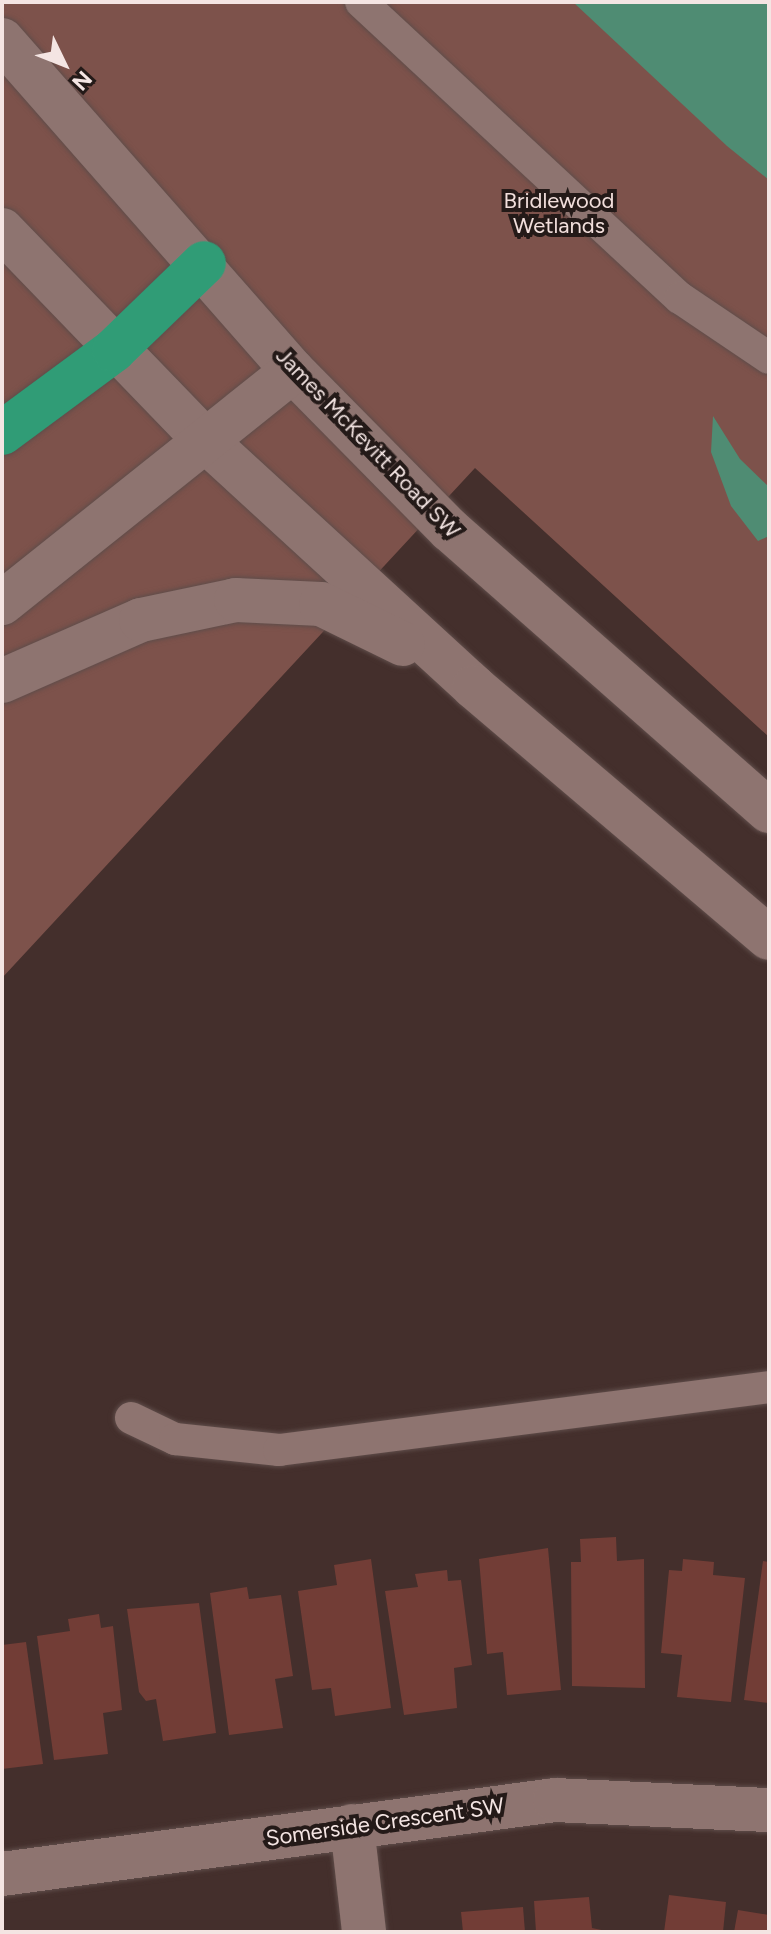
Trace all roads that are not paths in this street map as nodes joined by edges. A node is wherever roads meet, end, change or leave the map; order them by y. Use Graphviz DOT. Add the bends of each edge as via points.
graph roads {
  1 [pos="361,2"];
  2 [pos="2,40"];
  3 [pos="2,230"];
  4 [pos="204,263"];
  5 [pos="114,350"];
  6 [pos="769,358"];
  7 [pos="293,371"];
  8 [pos="2,433"];
  9 [pos="209,444"];
  10 [pos="2,603"];
  11 [pos="2,681"];
  12 [pos="474,687"];
  13 [pos="769,811"];
  14 [pos="769,938"];
  15 [pos="769,1387"];
  16 [pos="131,1418"];
  17 [pos="769,1810"];
  18 [pos="352,1826"];
  19 [pos="2,1874"];
  20 [pos="364,1932"];
  1 -- 6 [label="lane" via="680,298"];
  2 -- 4 [label="main road, James McKevitt Road SW"];
  3 -- 5 [label="main road"];
  4 -- 5 [label="highway"];
  4 -- 7 [label="main road, James McKevitt Road SW"];
  5 -- 8 [label="highway"];
  5 -- 9 [label="main road"];
  7 -- 9 [label="main road"];
  7 -- 13 [label="main road, James McKevitt Road SW" via="450,530"];
  9 -- 10 [label="main road"];
  9 -- 12 [label="main road"];
  11 -- 12 [label="main road" via="141,620 276,599 321,604 368,624"];
  12 -- 14 [label="main road"];
  15 -- 16 [label="lane" via="279,1450 175,1439"];
  17 -- 18 [label="main road, Somerside Crescent SW" via="555,1800"];
  18 -- 19 [label="main road, Somerside Crescent SW"];
  18 -- 20 [label="main road"];
}
